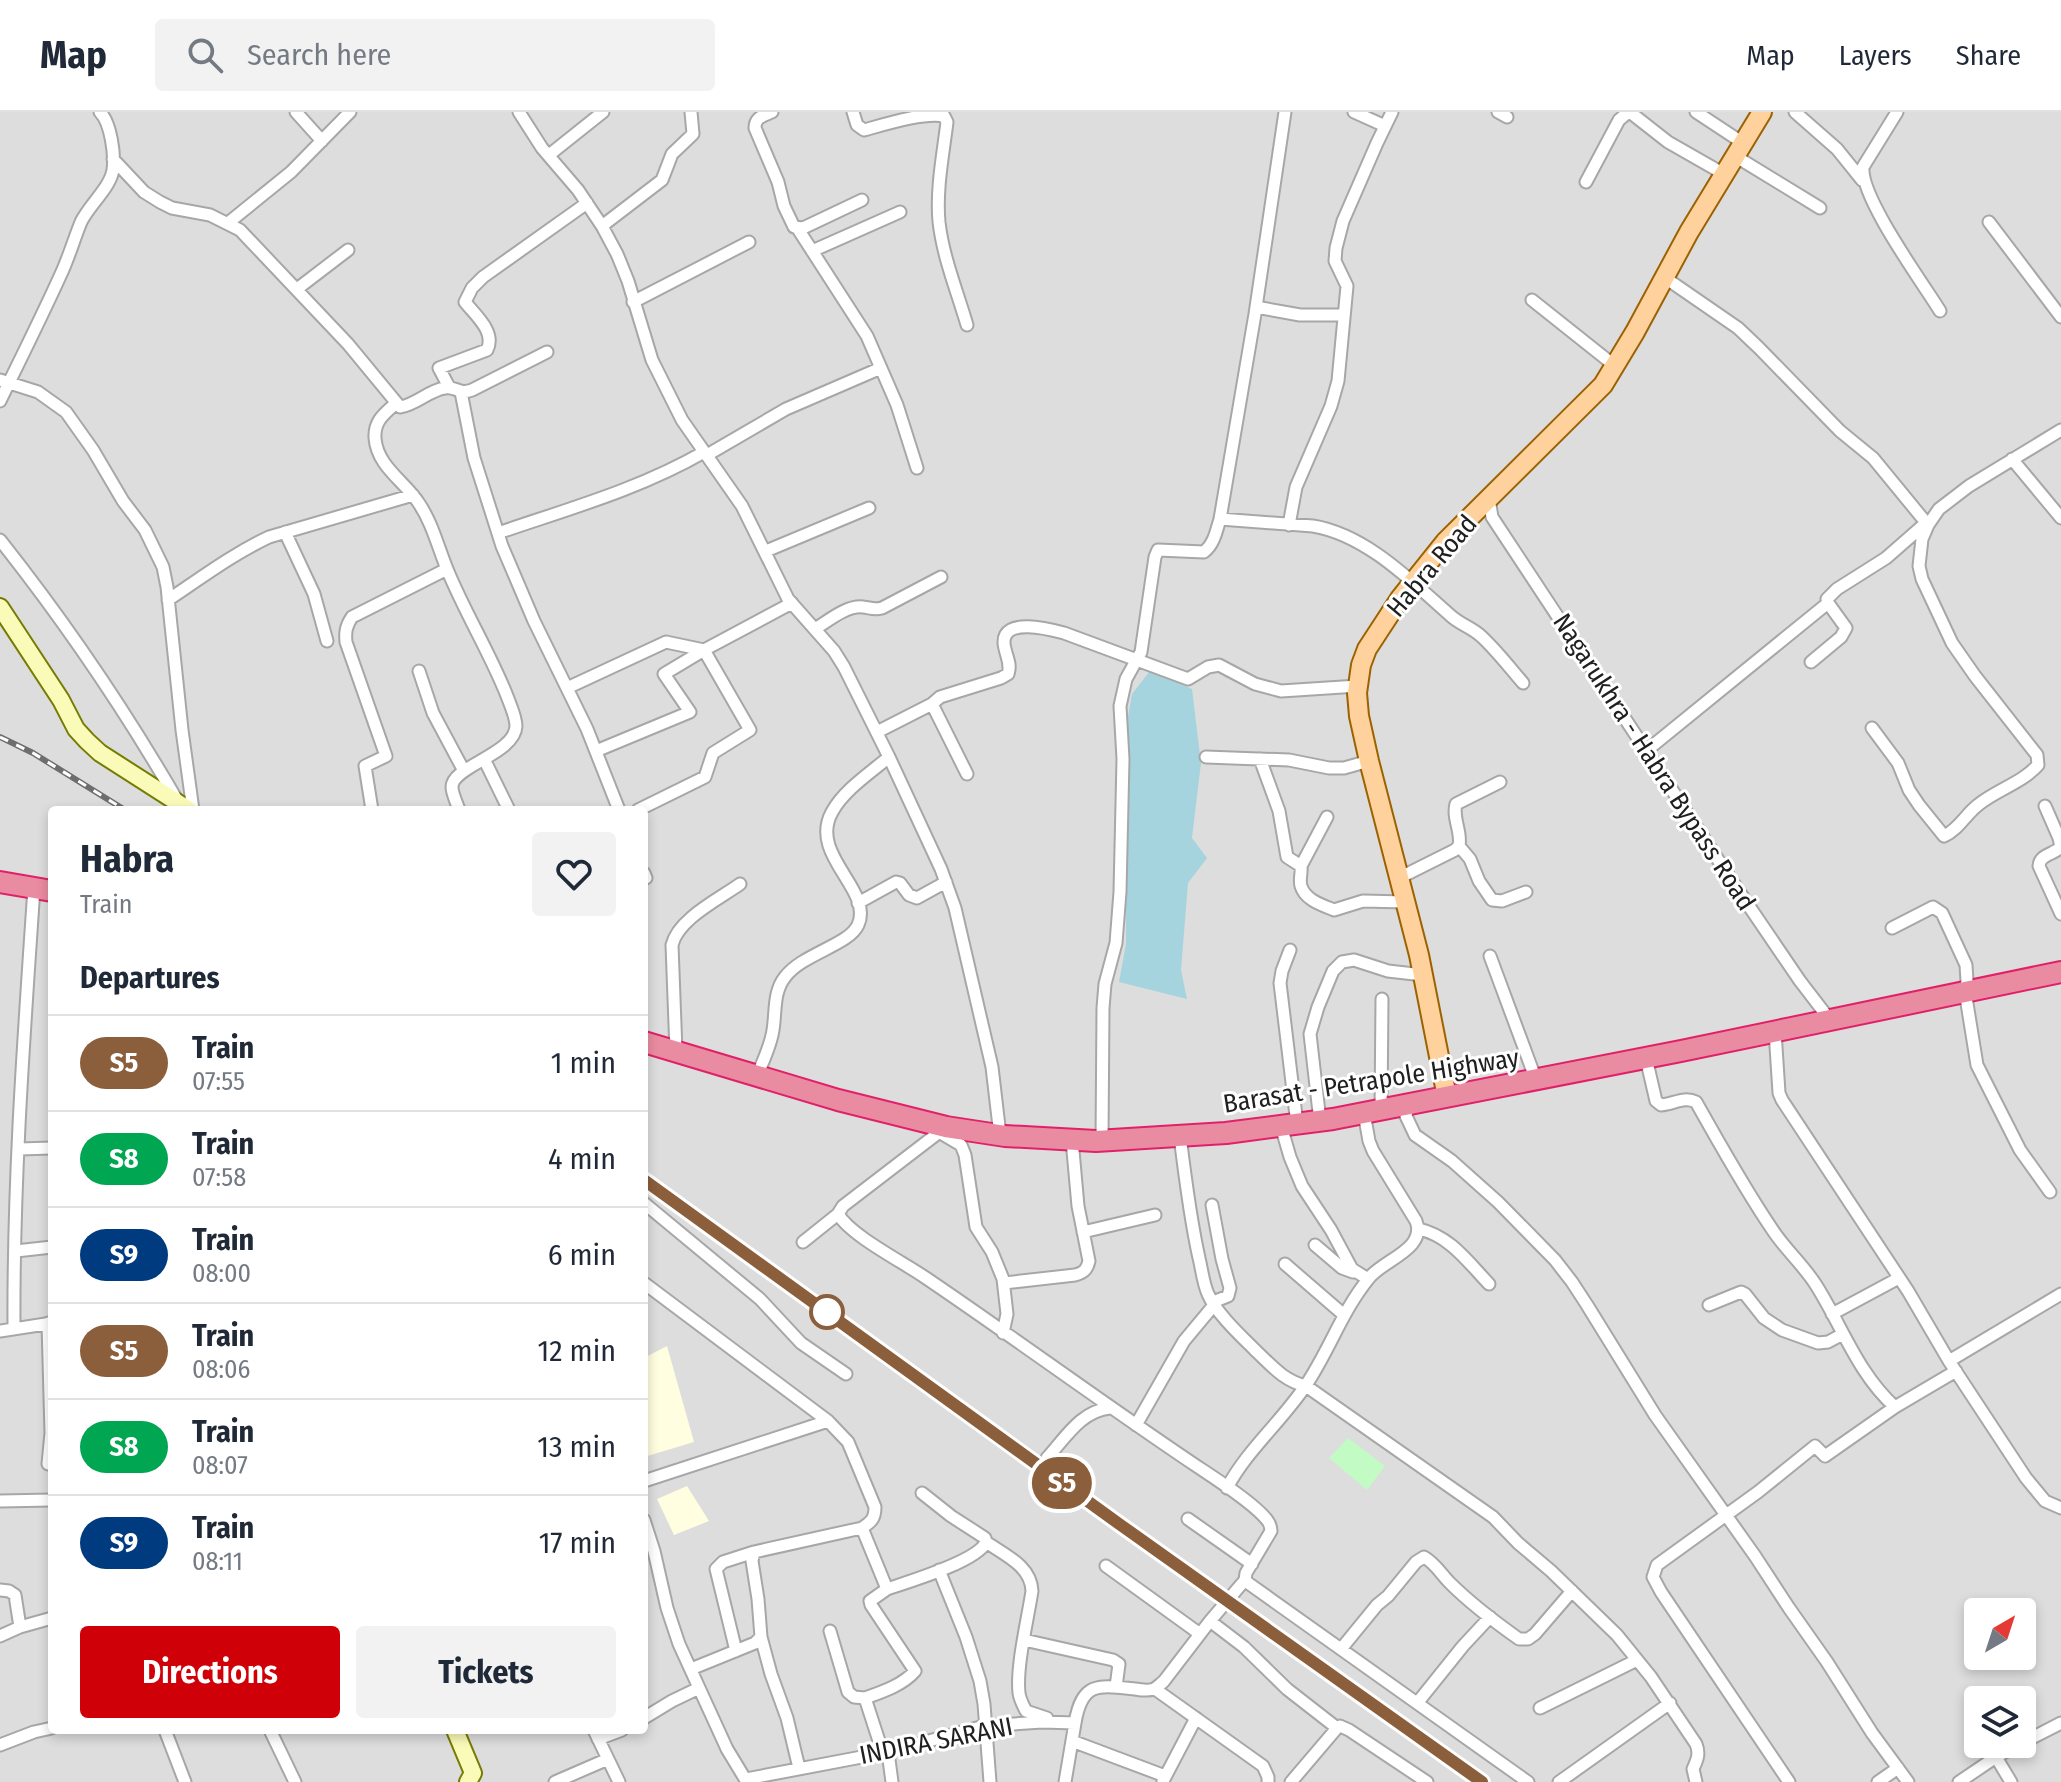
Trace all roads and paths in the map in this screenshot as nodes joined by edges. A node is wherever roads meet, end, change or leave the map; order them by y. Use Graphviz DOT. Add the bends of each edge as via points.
graph roads {
  1 [pos="296,112"];
  2 [pos="350,112"];
  3 [pos="519,112"];
  4 [pos="603,112"];
  5 [pos="691,112"];
  6 [pos="772,112"];
  7 [pos="853,112"];
  8 [pos="1285,112"];
  9 [pos="1354,112"];
  10 [pos="1392,112"];
  11 [pos="1696,112"];
  12 [pos="1762,112"];
  13 [pos="1795,112"];
  14 [pos="1897,112"];
  15 [pos="105,114"];
  16 [pos="945,114"];
  17 [pos="1385,126"];
  18 [pos="322,141"];
  19 [pos="1739,150"];
  20 [pos="549,155"];
  21 [pos="113,159"];
  22 [pos="1724,174"];
  23 [pos="1586,182"];
  24 [pos="1864,182"];
  25 [pos="862,200"];
  26 [pos="587,203"];
  27 [pos="1820,208"];
  28 [pos="900,212"];
  29 [pos="1989,222"];
  30 [pos="228,223"];
  31 [pos="602,226"];
  32 [pos="798,229"];
  33 [pos="749,242"];
  34 [pos="348,250"];
  35 [pos="812,251"];
  36 [pos="1664,277"];
  37 [pos="297,289"];
  38 [pos="1532,300"];
  39 [pos="633,302"];
  40 [pos="1256,307"];
  41 [pos="1940,311"];
  42 [pos="1344,315"];
  43 [pos="2061,317"];
  44 [pos="967,325"];
  45 [pos="547,352"];
  46 [pos="1615,366"];
  47 [pos="881,368"];
  48 [pos="4,381"];
  49 [pos="449,387"];
  50 [pos="461,392"];
  51 [pos="0,401"];
  52 [pos="395,404"];
  53 [pos="2061,430"];
  54 [pos="705,453"];
  55 [pos="2012,459"];
  56 [pos="917,468"];
  57 [pos="413,495"];
  58 [pos="869,508"];
  59 [pos="1487,508"];
  60 [pos="2061,518"];
  61 [pos="1220,519"];
  62 [pos="1927,524"];
  63 [pos="1289,525"];
  64 [pos="285,532"];
  65 [pos="498,533"];
  66 [pos="0,540"];
  67 [pos="766,551"];
  68 [pos="447,569"];
  69 [pos="941,577"];
  70 [pos="1413,581"];
  71 [pos="168,600"];
  72 [pos="792,603"];
  73 [pos="1828,603"];
  74 [pos="0,607"];
  75 [pos="815,629"];
  76 [pos="327,641"];
  77 [pos="704,650"];
  78 [pos="1137,660"];
  79 [pos="1811,662"];
  80 [pos="419,671"];
  81 [pos="1523,683"];
  82 [pos="1358,686"];
  83 [pos="567,688"];
  84 [pos="932,704"];
  85 [pos="1872,728"];
  86 [pos="877,732"];
  87 [pos="596,751"];
  88 [pos="1646,751"];
  89 [pos="889,757"];
  90 [pos="1206,757"];
  91 [pos="484,759"];
  92 [pos="1260,759"];
  93 [pos="1369,761"];
  94 [pos="464,771"];
  95 [pos="967,774"];
  96 [pos="1500,782"];
  97 [pos="184,806"];
  98 [pos="186,806"];
  99 [pos="187,806"];
  100 [pos="371,806"];
  101 [pos="458,806"];
  102 [pos="507,806"];
  103 [pos="617,806"];
  104 [pos="646,806"];
  105 [pos="2045,806"];
  106 [pos="1327,817"];
  107 [pos="1459,846"];
  108 [pos="1301,866"];
  109 [pos="1399,878"];
  110 [pos="0,882"];
  111 [pos="946,882"];
  112 [pos="740,884"];
  113 [pos="43,890"];
  114 [pos="1526,892"];
  115 [pos="1405,902"];
  116 [pos="858,903"];
  117 [pos="2061,914"];
  118 [pos="1892,928"];
  119 [pos="1290,950"];
  120 [pos="1490,956"];
  121 [pos="2061,972"];
  122 [pos="1423,975"];
  123 [pos="1965,991"];
  124 [pos="1382,999"];
  125 [pos="1830,1020"];
  126 [pos="1775,1031"];
  127 [pos="648,1043"];
  128 [pos="676,1051"];
  129 [pos="1646,1058"];
  130 [pos="757,1076"];
  131 [pos="1536,1080"];
  132 [pos="1447,1097"];
  133 [pos="1408,1104"];
  134 [pos="1372,1111"];
  135 [pos="1320,1121"];
  136 [pos="1289,1125"];
  137 [pos="943,1130"];
  138 [pos="1000,1135"];
  139 [pos="1180,1136"];
  140 [pos="1072,1140"];
  141 [pos="1102,1141"];
  142 [pos="48,1148"];
  143 [pos="19,1149"];
  144 [pos="2050,1192"];
  145 [pos="1212,1205"];
  146 [pos="648,1206"];
  147 [pos="838,1214"];
  148 [pos="1155,1215"];
  149 [pos="1419,1229"];
  150 [pos="1083,1232"];
  151 [pos="803,1242"];
  152 [pos="1315,1245"];
  153 [pos="48,1247"];
  154 [pos="16,1251"];
  155 [pos="1285,1264"];
  156 [pos="1356,1272"];
  157 [pos="1899,1278"];
  158 [pos="1368,1279"];
  159 [pos="1004,1283"];
  160 [pos="1489,1284"];
  161 [pos="648,1286"];
  162 [pos="2061,1294"];
  163 [pos="1214,1303"];
  164 [pos="1709,1305"];
  165 [pos="1832,1314"];
  166 [pos="1344,1315"];
  167 [pos="48,1323"];
  168 [pos="14,1329"];
  169 [pos="0,1331"];
  170 [pos="1003,1333"];
  171 [pos="1843,1334"];
  172 [pos="1953,1366"];
  173 [pos="846,1374"];
  174 [pos="1306,1386"];
  175 [pos="1895,1407"];
  176 [pos="1110,1408"];
  177 [pos="828,1421"];
  178 [pos="1136,1425"];
  179 [pos="1047,1458"];
  180 [pos="648,1480"];
  181 [pos="1227,1488"];
  182 [pos="922,1493"];
  183 [pos="48,1500"];
  184 [pos="0,1501"];
  185 [pos="2061,1508"];
  186 [pos="1726,1514"];
  187 [pos="1188,1519"];
  188 [pos="862,1528"];
  189 [pos="648,1532"];
  190 [pos="986,1542"];
  191 [pos="754,1552"];
  192 [pos="1252,1564"];
  193 [pos="1106,1566"];
  194 [pos="939,1570"];
  195 [pos="1245,1580"];
  196 [pos="887,1589"];
  197 [pos="0,1590"];
  198 [pos="1572,1591"];
  199 [pos="1490,1617"];
  200 [pos="48,1619"];
  201 [pos="1210,1621"];
  202 [pos="20,1627"];
  203 [pos="830,1631"];
  204 [pos="1200,1634"];
  205 [pos="0,1636"];
  206 [pos="761,1637"];
  207 [pos="1024,1640"];
  208 [pos="1341,1649"];
  209 [pos="736,1651"];
  210 [pos="1637,1660"];
  211 [pos="691,1669"];
  212 [pos="1116,1687"];
  213 [pos="699,1688"];
  214 [pos="1155,1689"];
  215 [pos="865,1698"];
  216 [pos="1418,1702"];
  217 [pos="1670,1703"];
  218 [pos="1540,1708"];
  219 [pos="648,1716"];
  220 [pos="1196,1718"];
  221 [pos="1070,1723"];
  222 [pos="2061,1723"];
  223 [pos="984,1726"];
  224 [pos="1337,1728"];
  225 [pos="48,1729"];
  226 [pos="167,1734"];
  227 [pos="272,1734"];
  228 [pos="457,1734"];
  229 [pos="596,1735"];
  230 [pos="2036,1736"];
  231 [pos="1072,1741"];
  232 [pos="0,1745"];
  233 [pos="888,1752"];
  234 [pos="1995,1758"];
  235 [pos="1997,1758"];
  236 [pos="608,1759"];
  237 [pos="799,1768"];
  238 [pos="1898,1768"];
  239 [pos="1164,1779"];
  240 [pos="746,1780"];
  241 [pos="470,1781"];
  242 [pos="185,1782"];
  243 [pos="295,1782"];
  244 [pos="555,1782"];
  245 [pos="619,1782"];
  246 [pos="892,1782"];
  247 [pos="990,1782"];
  248 [pos="1065,1782"];
  249 [pos="1268,1782"];
  250 [pos="1291,1782"];
  251 [pos="1427,1782"];
  252 [pos="1528,1782"];
  253 [pos="1559,1782"];
  254 [pos="1696,1782"];
  255 [pos="1789,1782"];
  256 [pos="1878,1782"];
  257 [pos="1908,1782"];
  258 [pos="1959,1782"];
  259 [pos="2011,1782"];
  1 -- 18 [label="street"];
  2 -- 18 [label="street"];
  3 -- 20 [label="street"];
  4 -- 20 [label="street"];
  5 -- 31 [label="street" via="693,134 672,154 662,180"];
  6 -- 32 [label="street" via="757,119 755,128 788,216"];
  7 -- 16 [label="street" via="864,130 926,113"];
  8 -- 40 [label="street"];
  9 -- 17 [label="street"];
  10 -- 17 [label="street"];
  11 -- 19 [label="street"];
  12 -- 19 [label="main road, Habra Road"];
  13 -- 24 [label="street"];
  14 -- 24 [label="street" via="1863,167"];
  15 -- 21 [label="street"];
  16 -- 44 [label="street" via="939,218"];
  17 -- 42 [label="street" via="1336,248 1335,261 1347,286"];
  18 -- 30 [label="street"];
  19 -- 22 [label="main road, Habra Road"];
  19 -- 27 [label="street"];
  20 -- 26 [label="street"];
  21 -- 30 [label="street" via="160,202"];
  21 -- 48 [label="street" via="110,181 81,222 63,270"];
  22 -- 23 [label="street" via="1631,113 1619,120"];
  22 -- 36 [label="main road, Habra Road"];
  24 -- 41 [label="street"];
  25 -- 32 [label="street"];
  26 -- 31 [label="street"];
  26 -- 49 [label="street" via="472,288 465,302 491,342 487,350 439,368"];
  28 -- 35 [label="street"];
  29 -- 43 [label="street"];
  30 -- 37 [label="street"];
  31 -- 39 [label="street"];
  32 -- 35 [label="street"];
  33 -- 39 [label="street"];
  34 -- 37 [label="street"];
  35 -- 47 [label="street" via="867,336"];
  36 -- 46 [label="main road, Habra Road"];
  36 -- 62 [label="street" via="1738,328 1873,458"];
  37 -- 52 [label="street"];
  38 -- 46 [label="street"];
  39 -- 54 [label="street" via="652,360"];
  40 -- 42 [label="street"];
  40 -- 61 [label="street"];
  42 -- 63 [label="street" via="1338,381 1296,487"];
  45 -- 50 [label="street"];
  46 -- 59 [label="main road, Habra Road"];
  47 -- 54 [label="street" via="797,404"];
  47 -- 56 [label="street"];
  48 -- 51 [label="street"];
  48 -- 71 [label="street" via="38,392 66,412 145,530 163,567"];
  49 -- 50 [label="street"];
  49 -- 52 [label="street" via="404,407"];
  50 -- 65 [label="street" via="474,458"];
  52 -- 57 [label="street" via="377,422 375,440 385,463"];
  53 -- 55 [label="street"];
  54 -- 65 [label="street" via="637,485"];
  54 -- 67 [label="street"];
  55 -- 60 [label="street"];
  55 -- 62 [label="street" via="1969,486"];
  57 -- 64 [label="street"];
  57 -- 68 [label="street"];
  58 -- 67 [label="street"];
  59 -- 70 [label="main road, Habra Road" via="1445,542"];
  59 -- 88 [label="street, Nagarukhra - Habra Bypass Road"];
  61 -- 63 [label="street"];
  61 -- 78 [label="street" via="1204,552 1158,550"];
  62 -- 73 [label="street" via="1837,589"];
  62 -- 85 [label="street" via="1919,566 1922,579 1952,643 2037,755 2038,765 1979,803 1944,836"];
  63 -- 70 [label="street" via="1332,530"];
  64 -- 71 [label="street" via="248,547"];
  64 -- 76 [label="street" via="314,594"];
  65 -- 83 [label="street"];
  66 -- 98 [label="street" via="75,639"];
  67 -- 72 [label="street"];
  68 -- 91 [label="street" via="516,726 504,746"];
  68 -- 100 [label="street" via="347,624 346,642 386,756 365,766"];
  69 -- 75 [label="street" via="882,608 860,607"];
  70 -- 81 [label="street" via="1453,619 1481,636"];
  70 -- 82 [label="main road, Habra Road" via="1367,649"];
  71 -- 99 [label="street"];
  72 -- 75 [label="street"];
  72 -- 77 [label="street"];
  73 -- 79 [label="street" via="1845,632"];
  73 -- 88 [label="street"];
  74 -- 97 [label="main road" via="87,741"];
  75 -- 86 [label="street" via="844,667"];
  77 -- 83 [label="street" via="666,642"];
  77 -- 87 [label="street" via="664,674 690,712"];
  77 -- 104 [label="street" via="750,730 713,753 705,777"];
  78 -- 82 [label="street" via="1188,679 1219,665 1281,691"];
  78 -- 84 [label="street" via="1044,627 1018,627 1005,635 1008,674"];
  78 -- 141 [label="street" via="1120,706 1121,869 1116,943 1103,1008"];
  80 -- 94 [label="street" via="433,713"];
  82 -- 93 [label="main road, Habra Road"];
  83 -- 87 [label="street"];
  84 -- 86 [label="street"];
  84 -- 95 [label="street"];
  86 -- 89 [label="street"];
  87 -- 103 [label="street"];
  88 -- 125 [label="street, Nagarukhra - Habra Bypass Road"];
  89 -- 111 [label="street"];
  89 -- 116 [label="street" via="843,797 829,818 830,850"];
  90 -- 92 [label="street"];
  91 -- 94 [label="street"];
  91 -- 102 [label="street"];
  92 -- 93 [label="street" via="1337,769"];
  92 -- 108 [label="street" via="1279,811 1287,857"];
  93 -- 109 [label="main road, Habra Road"];
  94 -- 101 [label="street" via="452,787"];
  96 -- 107 [label="street" via="1456,804"];
  105 -- 117 [label="street" via="2061,847 2042,857 2039,866"];
  106 -- 108 [label="street"];
  107 -- 109 [label="street"];
  107 -- 114 [label="street" via="1492,900"];
  108 -- 115 [label="street" via="1306,895 1334,910 1363,901"];
  109 -- 115 [label="main road, Habra Road"];
  110 -- 113 [label="highway"];
  111 -- 116 [label="street" via="917,898 896,882"];
  111 -- 138 [label="street" via="986,1035"];
  112 -- 128 [label="street" via="674,937"];
  113 -- 143 [label="street" via="20,1094"];
  115 -- 122 [label="main road, Habra Road"];
  116 -- 130 [label="street" via="857,928 783,979"];
  118 -- 123 [label="street" via="1926,909 1938,909 1966,965"];
  119 -- 136 [label="street" via="1280,983"];
  120 -- 131 [label="street"];
  121 -- 123 [label="highway, Barasat - Petrapole Highway"];
  122 -- 132 [label="main road, Habra Road"];
  122 -- 135 [label="street" via="1354,960 1333,971 1310,1034"];
  123 -- 125 [label="highway, Barasat - Petrapole Highway"];
  123 -- 144 [label="street" via="1977,1065 2020,1150"];
  124 -- 134 [label="street"];
  125 -- 126 [label="highway, Barasat - Petrapole Highway"];
  126 -- 129 [label="highway, Barasat - Petrapole Highway"];
  126 -- 157 [label="street" via="1782,1100"];
  127 -- 128 [label="highway, Barasat - Petrapole Highway"];
  128 -- 130 [label="highway, Barasat - Petrapole Highway"];
  129 -- 131 [label="highway, Barasat - Petrapole Highway"];
  129 -- 165 [label="street" via="1656,1101 1696,1102 1748,1192"];
  130 -- 137 [label="highway, Barasat - Petrapole Highway"];
  131 -- 132 [label="highway, Barasat - Petrapole Highway"];
  132 -- 133 [label="highway, Barasat - Petrapole Highway"];
  133 -- 134 [label="highway, Barasat - Petrapole Highway"];
  133 -- 186 [label="street" via="1406,1116 1415,1135 1498,1202 1555,1260"];
  134 -- 135 [label="highway, Barasat - Petrapole Highway"];
  134 -- 149 [label="street" via="1369,1141"];
  135 -- 136 [label="highway, Barasat - Petrapole Highway"];
  136 -- 139 [label="highway, Barasat - Petrapole Highway"];
  136 -- 156 [label="street" via="1290,1157 1302,1186"];
  137 -- 138 [label="highway, Barasat - Petrapole Highway"];
  137 -- 147 [label="street"];
  137 -- 159 [label="street" via="963,1148 976,1227"];
  138 -- 140 [label="highway, Barasat - Petrapole Highway"];
  139 -- 141 [label="highway, Barasat - Petrapole Highway"];
  139 -- 163 [label="street" via="1196,1246"];
  140 -- 141 [label="highway, Barasat - Petrapole Highway"];
  140 -- 150 [label="street"];
  142 -- 143 [label="street"];
  143 -- 154 [label="street"];
  145 -- 163 [label="street" via="1230,1288 1228,1296"];
  146 -- 173 [label="street" via="760,1299 801,1343"];
  147 -- 151 [label="street"];
  147 -- 170 [label="street" via="861,1236"];
  148 -- 150 [label="street"];
  149 -- 158 [label="street" via="1408,1249"];
  149 -- 160 [label="street" via="1445,1240"];
  150 -- 159 [label="street" via="1089,1261 1081,1273"];
  152 -- 156 [label="street" via="1342,1268"];
  153 -- 154 [label="street"];
  154 -- 168 [label="street"];
  155 -- 166 [label="street"];
  156 -- 158 [label="street"];
  157 -- 165 [label="street"];
  157 -- 172 [label="street"];
  158 -- 166 [label="street"];
  159 -- 170 [label="street"];
  161 -- 177 [label="street"];
  162 -- 172 [label="street"];
  163 -- 174 [label="street" via="1284,1378"];
  163 -- 178 [label="street" via="1184,1341"];
  164 -- 171 [label="street" via="1741,1292 1770,1322 1796,1336 1823,1343"];
  165 -- 171 [label="street"];
  166 -- 174 [label="street"];
  167 -- 168 [label="street"];
  168 -- 169 [label="street"];
  170 -- 176 [label="street"];
  171 -- 175 [label="street"];
  172 -- 175 [label="street"];
  172 -- 185 [label="street" via="2038,1494"];
  174 -- 181 [label="street"];
  174 -- 198 [label="street" via="1493,1517"];
  175 -- 186 [label="street" via="1825,1456 1815,1446"];
  176 -- 178 [label="street"];
  176 -- 179 [label="street" via="1087,1415"];
  177 -- 180 [label="street"];
  177 -- 188 [label="street" via="848,1442 875,1507 872,1521"];
  178 -- 181 [label="street"];
  181 -- 192 [label="street" via="1271,1526"];
  182 -- 190 [label="street"];
  183 -- 184 [label="street"];
  186 -- 238 [label="street"];
  186 -- 255 [label="street" via="1657,1565 1653,1577"];
  187 -- 192 [label="street"];
  188 -- 191 [label="street"];
  188 -- 196 [label="street"];
  189 -- 211 [label="street" via="667,1608"];
  190 -- 194 [label="street" via="978,1553"];
  190 -- 207 [label="street" via="1032,1581"];
  191 -- 206 [label="street"];
  191 -- 209 [label="street" via="716,1569"];
  192 -- 195 [label="street"];
  193 -- 204 [label="street"];
  194 -- 196 [label="street"];
  194 -- 223 [label="street" via="980,1681"];
  195 -- 201 [label="street"];
  195 -- 208 [label="street"];
  196 -- 215 [label="street" via="873,1597 871,1605 915,1671"];
  197 -- 202 [label="street" via="15,1595"];
  198 -- 199 [label="street" via="1528,1639 1519,1639"];
  198 -- 210 [label="street"];
  199 -- 208 [label="street" via="1424,1557"];
  199 -- 216 [label="street"];
  200 -- 202 [label="street"];
  201 -- 204 [label="street"];
  201 -- 224 [label="street"];
  202 -- 205 [label="street"];
  203 -- 215 [label="street" via="848,1692"];
  204 -- 214 [label="street"];
  206 -- 209 [label="street"];
  206 -- 237 [label="street"];
  207 -- 212 [label="street" via="1113,1660 1120,1668"];
  207 -- 221 [label="street" via="1019,1688 1026,1711"];
  208 -- 216 [label="street"];
  209 -- 211 [label="street"];
  210 -- 217 [label="street"];
  210 -- 218 [label="street"];
  211 -- 213 [label="street"];
  212 -- 214 [label="street"];
  212 -- 221 [label="street" via="1094,1688"];
  213 -- 219 [label="street"];
  213 -- 240 [label="street"];
  214 -- 220 [label="street"];
  215 -- 233 [label="street"];
  216 -- 252 [label="street"];
  217 -- 253 [label="street"];
  217 -- 254 [label="street" via="1699,1751 1693,1769"];
  220 -- 239 [label="street"];
  220 -- 249 [label="street" via="1263,1766"];
  221 -- 223 [label="street, INDIRA SARANI"];
  221 -- 231 [label="street"];
  222 -- 230 [label="street"];
  223 -- 233 [label="street, INDIRA SARANI"];
  223 -- 247 [label="street"];
  224 -- 250 [label="street"];
  224 -- 251 [label="street" via="1344,1727"];
  225 -- 232 [label="street"];
  226 -- 242 [label="street"];
  227 -- 243 [label="street"];
  228 -- 241 [label="main road" via="473,1773"];
  229 -- 236 [label="street"];
  231 -- 239 [label="street"];
  231 -- 248 [label="street"];
  233 -- 237 [label="street, INDIRA SARANI"];
  233 -- 246 [label="street"];
  234 -- 258 [label="street"];
  235 -- 259 [label="street"];
  236 -- 244 [label="street"];
  236 -- 245 [label="street"];
  237 -- 240 [label="street, INDIRA SARANI"];
  238 -- 256 [label="street"];
  238 -- 257 [label="street"];
}
